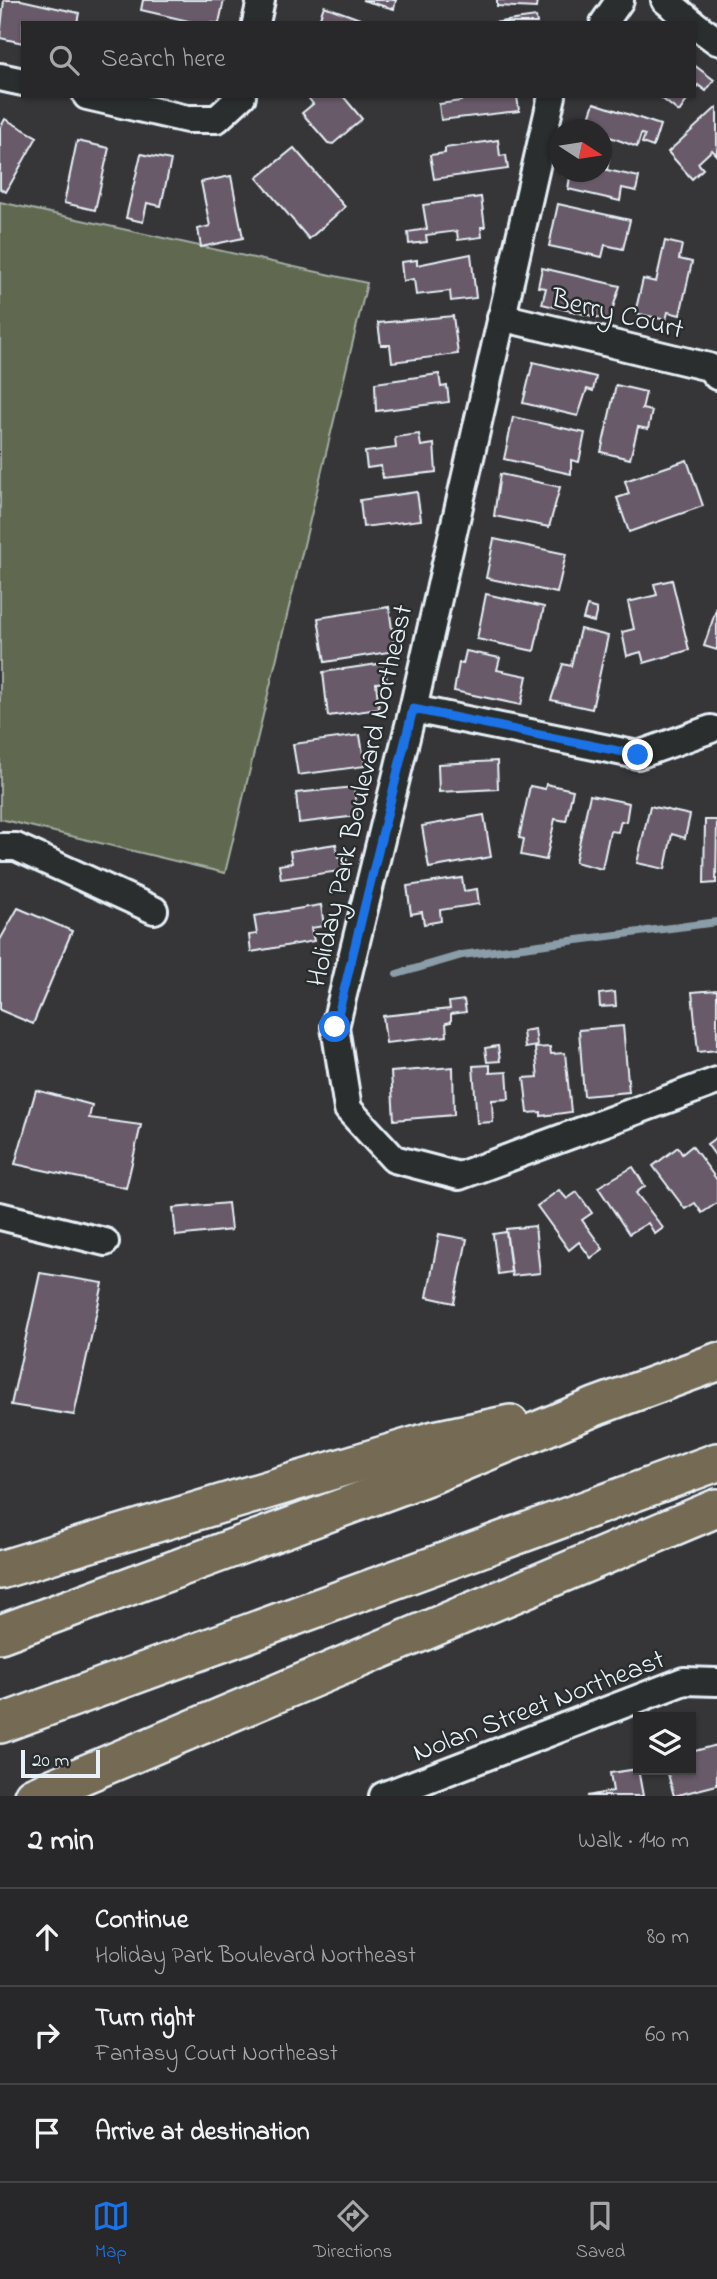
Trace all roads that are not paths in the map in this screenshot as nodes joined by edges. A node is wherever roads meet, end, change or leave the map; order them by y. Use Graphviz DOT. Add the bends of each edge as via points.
graph roads {
  1 [pos="261,0"];
  2 [pos="594,0"];
  3 [pos="620,0"];
  4 [pos="664,0"];
  5 [pos="256,21"];
  6 [pos="601,21"];
  7 [pos="604,21"];
  8 [pos="691,21"];
  9 [pos="696,25"];
  10 [pos="717,41"];
  11 [pos="0,76"];
  12 [pos="21,81"];
  13 [pos="96,98"];
  14 [pos="240,98"];
  15 [pos="552,98"];
  16 [pos="501,317"];
  17 [pos="717,376"];
  18 [pos="413,709"];
  19 [pos="711,729"];
  20 [pos="0,847"];
  21 [pos="154,910"];
  22 [pos="717,1081"];
  23 [pos="0,1216"];
  24 [pos="105,1242"];
  25 [pos="717,1362"];
  26 [pos="597,1406"];
  27 [pos="717,1462"];
  28 [pos="717,1508"];
  29 [pos="0,1570"];
  30 [pos="0,1634"];
  31 [pos="717,1682"];
  32 [pos="0,1724"];
  33 [pos="33,1796"];
  34 [pos="383,1796"];
  1 -- 5 [label="street"];
  2 -- 6 [label="street"];
  3 -- 7 [label="street"];
  4 -- 8 [label="street"];
  9 -- 10 [label="street"];
  11 -- 12 [label="street"];
  13 -- 14 [label="street" via="187,119 217,119"];
  15 -- 16 [label="street, Holiday Park Boulevard Northeast"];
  16 -- 17 [label="street, Berry Court" via="709,367"];
  16 -- 18 [label="street, Holiday Park Boulevard Northeast"];
  18 -- 19 [label="street" via="638,755"];
  18 -- 22 [label="street, Holiday Park Boulevard Northeast" via="335,1027 348,1109 394,1159 459,1176"];
  20 -- 21 [label="street" via="16,847"];
  23 -- 24 [label="street"];
  25 -- 26 [label="highway"];
  26 -- 29 [label="highway" via="434,1440"];
  26 -- 30 [label="highway" via="433,1474"];
  27 -- 32 [label="highway"];
  28 -- 33 [label="highway"];
  31 -- 34 [label="street, Nolan Street Northeast" via="684,1681"];
}
